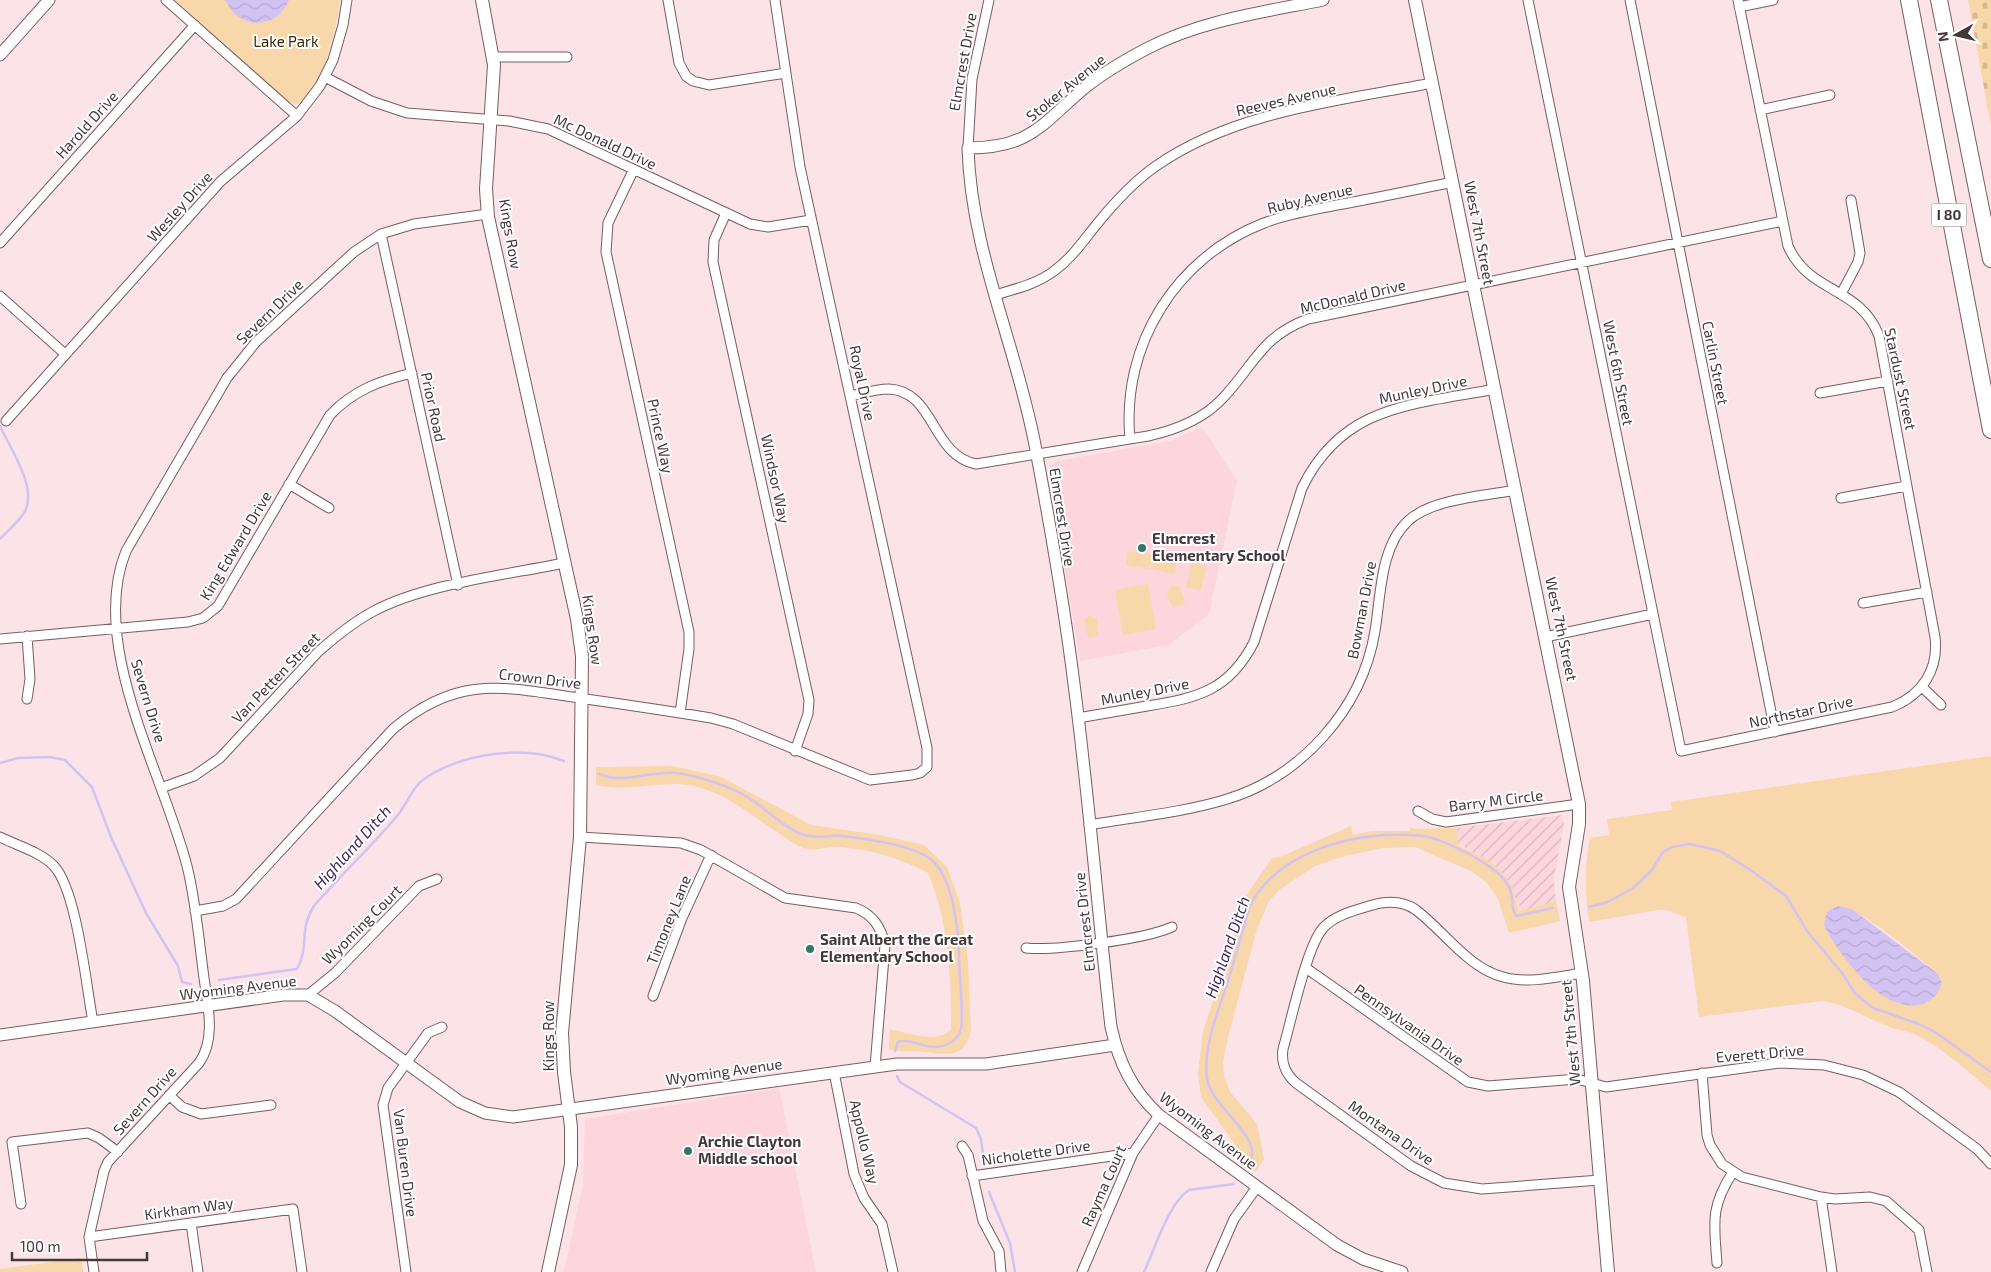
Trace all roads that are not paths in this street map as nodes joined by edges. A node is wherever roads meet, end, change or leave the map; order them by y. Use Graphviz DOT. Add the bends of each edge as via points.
graph roads {
  1 [pos="49,0"];
  2 [pos="166,0"];
  3 [pos="347,0"];
  4 [pos="482,0"];
  5 [pos="668,0"];
  6 [pos="775,0"];
  7 [pos="989,0"];
  8 [pos="1323,0"];
  9 [pos="1415,0"];
  10 [pos="1528,0"];
  11 [pos="1630,0"];
  12 [pos="1773,0"];
  13 [pos="1909,0"];
  14 [pos="1939,0"];
  15 [pos="1738,4"];
  16 [pos="195,25"];
  17 [pos="0,55"];
  18 [pos="494,57"];
  19 [pos="567,57"];
  20 [pos="786,73"];
  21 [pos="325,77"];
  22 [pos="1432,83"];
  23 [pos="1830,96"];
  24 [pos="1760,110"];
  25 [pos="297,116"];
  26 [pos="492,120"];
  27 [pos="968,148"];
  28 [pos="633,171"];
  29 [pos="1453,182"];
  30 [pos="1851,200"];
  31 [pos="488,214"];
  32 [pos="726,214"];
  33 [pos="811,220"];
  34 [pos="1783,221"];
  35 [pos="382,234"];
  36 [pos="0,243"];
  37 [pos="1677,243"];
  38 [pos="1991,259"];
  39 [pos="1582,262"];
  40 [pos="1474,286"];
  41 [pos="1841,294"];
  42 [pos="995,295"];
  43 [pos="0,296"];
  44 [pos="65,354"];
  45 [pos="412,373"];
  46 [pos="1888,381"];
  47 [pos="1495,389"];
  48 [pos="1820,393"];
  49 [pos="850,396"];
  50 [pos="6,421"];
  51 [pos="1991,430"];
  52 [pos="1130,439"];
  53 [pos="1037,456"];
  54 [pos="288,484"];
  55 [pos="1907,486"];
  56 [pos="1516,490"];
  57 [pos="1841,498"];
  58 [pos="330,508"];
  59 [pos="564,563"];
  60 [pos="458,585"];
  61 [pos="1926,592"];
  62 [pos="1863,603"];
  63 [pos="1653,614"];
  64 [pos="117,628"];
  65 [pos="27,636"];
  66 [pos="1545,636"];
  67 [pos="0,639"];
  68 [pos="1922,688"];
  69 [pos="582,698"];
  70 [pos="27,699"];
  71 [pos="1941,705"];
  72 [pos="680,713"];
  73 [pos="1078,718"];
  74 [pos="1775,732"];
  75 [pos="795,751"];
  76 [pos="1681,751"];
  77 [pos="924,770"];
  78 [pos="161,788"];
  79 [pos="1579,804"];
  80 [pos="1418,811"];
  81 [pos="1090,824"];
  82 [pos="0,837"];
  83 [pos="580,837"];
  84 [pos="711,855"];
  85 [pos="437,879"];
  86 [pos="195,911"];
  87 [pos="1172,927"];
  88 [pos="1102,942"];
  89 [pos="1026,948"];
  90 [pos="1306,968"];
  91 [pos="1582,973"];
  92 [pos="308,995"];
  93 [pos="653,996"];
  94 [pos="208,1006"];
  95 [pos="92,1022"];
  96 [pos="442,1027"];
  97 [pos="0,1035"];
  98 [pos="1115,1045"];
  99 [pos="406,1063"];
  100 [pos="875,1066"];
  101 [pos="834,1072"];
  102 [pos="1702,1073"];
  103 [pos="1592,1084"];
  104 [pos="169,1095"];
  105 [pos="271,1105"];
  106 [pos="569,1109"];
  107 [pos="1159,1115"];
  108 [pos="962,1146"];
  109 [pos="118,1152"];
  110 [pos="1133,1153"];
  111 [pos="1991,1164"];
  112 [pos="1732,1172"];
  113 [pos="972,1176"];
  114 [pos="1600,1180"];
  115 [pos="1257,1187"];
  116 [pos="1821,1197"];
  117 [pos="21,1204"];
  118 [pos="191,1223"];
  119 [pos="89,1237"];
  120 [pos="1717,1262"];
  121 [pos="94,1272"];
  122 [pos="198,1272"];
  123 [pos="302,1272"];
  124 [pos="406,1272"];
  125 [pos="548,1272"];
  126 [pos="893,1272"];
  127 [pos="1001,1272"];
  128 [pos="1082,1272"];
  129 [pos="1211,1272"];
  130 [pos="1402,1272"];
  131 [pos="1608,1272"];
  132 [pos="1832,1272"];
  133 [pos="1927,1272"];
  1 -- 17 [label="street"];
  2 -- 16 [label="street"];
  3 -- 21 [label="street, Wesley Drive" via="338,46"];
  4 -- 18 [label="main road, Kings Row"];
  5 -- 20 [label="street" via="679,63 693,82 709,85"];
  6 -- 20 [label="street, Royal Drive"];
  7 -- 27 [label="street, Elmcrest Drive" via="972,79"];
  8 -- 27 [label="street, Stoker Avenue" via="1215,22 1170,38 1089,84 1030,136 1002,146"];
  9 -- 22 [label="main road, West 7th Street"];
  10 -- 39 [label="street, West 6th Street"];
  11 -- 37 [label="street, Carlin Street"];
  12 -- 15 [label="street"];
  13 -- 51 [label="highway, I 80"];
  14 -- 38 [label="highway, I 80"];
  15 -- 24 [label="street, Stardust Street"];
  16 -- 25 [label="street"];
  16 -- 36 [label="street, Harold Drive"];
  18 -- 19 [label="street"];
  18 -- 26 [label="main road, Kings Row"];
  20 -- 33 [label="street, Royal Drive"];
  21 -- 25 [label="street, Wesley Drive"];
  21 -- 26 [label="street, Mc Donald Drive" via="394,109 430,116"];
  22 -- 29 [label="main road, West 7th Street"];
  22 -- 42 [label="street, Reeves Avenue" via="1258,118 1198,141 1154,167 1132,186 1073,255 1054,271 1030,284"];
  23 -- 24 [label="street"];
  24 -- 34 [label="street, Stardust Street"];
  25 -- 44 [label="street, Wesley Drive" via="220,182"];
  26 -- 28 [label="street, Mc Donald Drive" via="524,123 548,130"];
  26 -- 31 [label="main road, Kings Row" via="486,189"];
  27 -- 42 [label="street, Elmcrest Drive" via="976,228"];
  28 -- 32 [label="street, Mc Donald Drive"];
  28 -- 72 [label="street, Prince Way" via="608,223 606,252 689,632"];
  29 -- 40 [label="main road, West 7th Street"];
  29 -- 52 [label="street, Ruby Avenue" via="1281,218 1239,235 1203,259 1172,291 1144,339 1130,391"];
  30 -- 41 [label="street" via="1860,253"];
  31 -- 35 [label="street, Severn Drive" via="414,224"];
  31 -- 59 [label="main road, Kings Row"];
  32 -- 33 [label="street, Mc Donald Drive" via="768,227"];
  32 -- 75 [label="street, Windsor Way" via="714,240 713,262 809,700 808,714"];
  33 -- 49 [label="street, Royal Drive"];
  34 -- 37 [label="street, McDonald Drive"];
  34 -- 41 [label="street, Stardust Street" via="1788,246 1799,266"];
  35 -- 45 [label="street, Prior Road"];
  35 -- 64 [label="street, Severn Drive" via="354,252 256,342 227,378 126,551 115,596"];
  37 -- 39 [label="street, McDonald Drive"];
  37 -- 74 [label="street, Carlin Street"];
  39 -- 40 [label="street, McDonald Drive"];
  39 -- 63 [label="street, West 6th Street"];
  40 -- 47 [label="main road, West 7th Street"];
  40 -- 52 [label="street, McDonald Drive" via="1296,324 1271,339 1223,398 1201,416 1164,433"];
  41 -- 46 [label="street, Stardust Street" via="1861,307 1875,325"];
  42 -- 53 [label="street, Elmcrest Drive" via="1025,400"];
  43 -- 44 [label="street"];
  44 -- 50 [label="street, Wesley Drive"];
  45 -- 54 [label="street, King Edward Drive" via="368,386 341,404 322,427"];
  45 -- 60 [label="street, Prior Road"];
  46 -- 48 [label="street"];
  46 -- 55 [label="street, Stardust Street"];
  47 -- 56 [label="main road, West 7th Street"];
  47 -- 73 [label="street, Munley Drive" via="1382,412 1348,430 1330,446 1302,488 1254,642 1243,662 1219,685 1183,700"];
  49 -- 53 [label="street, McDonald Drive" via="889,389 908,395 924,410 947,448 970,463"];
  49 -- 77 [label="street, Royal Drive" via="927,748 929,759"];
  52 -- 53 [label="street, McDonald Drive"];
  53 -- 73 [label="street, Elmcrest Drive"];
  54 -- 58 [label="street"];
  54 -- 64 [label="street, King Edward Drive" via="211,613 188,622"];
  55 -- 57 [label="street"];
  55 -- 61 [label="street, Stardust Street"];
  56 -- 66 [label="main road, West 7th Street"];
  56 -- 81 [label="street, Bowman Drive" via="1424,509 1400,529 1387,558 1364,672 1339,716 1303,756 1277,775 1224,800"];
  59 -- 60 [label="street, Van Petten Street"];
  59 -- 69 [label="main road, Kings Row" via="581,643"];
  60 -- 78 [label="street, Van Petten Street" via="396,602 354,623 318,652 220,758 194,776"];
  61 -- 62 [label="street"];
  61 -- 68 [label="street, Stardust Street" via="1936,656"];
  63 -- 66 [label="street"];
  63 -- 76 [label="street, West 6th Street"];
  64 -- 65 [label="street, King Edward Drive"];
  64 -- 78 [label="street, Severn Drive" via="124,678"];
  65 -- 67 [label="street, King Edward Drive"];
  65 -- 70 [label="street" via="30,679"];
  66 -- 79 [label="main road, West 7th Street"];
  68 -- 71 [label="street"];
  68 -- 74 [label="street, Northstar Drive" via="1892,707"];
  69 -- 72 [label="street, Crown Drive"];
  69 -- 83 [label="main road, Kings Row"];
  69 -- 86 [label="street, Crown Drive" via="492,686 456,692 424,706 393,729 236,898 223,906"];
  72 -- 75 [label="street, Crown Drive" via="721,720"];
  73 -- 81 [label="street, Elmcrest Drive"];
  74 -- 76 [label="street, Northstar Drive"];
  75 -- 77 [label="street, Crown Drive" via="870,780 899,778"];
  78 -- 86 [label="street, Severn Drive" via="186,864"];
  79 -- 80 [label="street, Barry M Circle" via="1446,822"];
  79 -- 91 [label="main road, West 7th Street" via="1569,887"];
  81 -- 88 [label="street, Elmcrest Drive"];
  82 -- 95 [label="street" via="44,858 67,886"];
  83 -- 84 [label="street" via="681,843"];
  83 -- 106 [label="main road, Kings Row" via="562,1033"];
  84 -- 93 [label="street, Timoney Lane" via="682,918"];
  84 -- 100 [label="street" via="785,898 856,908 876,923 883,936 885,951"];
  85 -- 92 [label="street, Wyoming Court" via="419,886 335,973"];
  86 -- 94 [label="street, Severn Drive"];
  87 -- 88 [label="street" via="1154,934"];
  88 -- 89 [label="street"];
  88 -- 98 [label="street, Elmcrest Drive"];
  90 -- 91 [label="street, Montana Drive" via="1314,942 1330,922 1370,906 1396,902 1416,910 1473,961 1502,977 1521,980"];
  90 -- 103 [label="street, Pennsylvania Drive" via="1468,1082 1493,1086 1577,1079"];
  90 -- 114 [label="street, Montana Drive" via="1283,1049 1285,1070 1296,1083 1404,1161 1444,1183 1476,1189"];
  91 -- 103 [label="main road, West 7th Street"];
  92 -- 94 [label="street, Wyoming Avenue" via="282,995"];
  92 -- 99 [label="street, Wyoming Avenue"];
  94 -- 95 [label="street, Wyoming Avenue"];
  94 -- 104 [label="street, Severn Drive" via="207,1047 198,1063"];
  95 -- 97 [label="street, Wyoming Avenue"];
  96 -- 99 [label="street, Van Buren Drive" via="428,1033"];
  98 -- 100 [label="street, Wyoming Avenue" via="986,1064"];
  98 -- 107 [label="street, Wyoming Avenue" via="1128,1078"];
  99 -- 106 [label="street, Wyoming Avenue" via="460,1102 485,1113 513,1117"];
  99 -- 124 [label="street, Van Buren Drive" via="388,1088 383,1105"];
  100 -- 101 [label="street, Wyoming Avenue"];
  101 -- 106 [label="street, Wyoming Avenue"];
  101 -- 126 [label="street, Appollo Way" via="854,1174 864,1198 882,1224"];
  102 -- 103 [label="street, Everett Drive" via="1606,1087"];
  102 -- 111 [label="street, Everett Drive" via="1802,1063 1863,1075 1918,1104 1977,1149"];
  102 -- 112 [label="street" via="1710,1145 1722,1164"];
  103 -- 114 [label="main road, West 7th Street"];
  104 -- 105 [label="street" via="182,1106 201,1114"];
  104 -- 109 [label="street, Severn Drive"];
  106 -- 125 [label="main road, Kings Row" via="571,1165"];
  107 -- 110 [label="street, Rayma Court"];
  107 -- 115 [label="street, Wyoming Avenue"];
  108 -- 113 [label="street" via="968,1154"];
  109 -- 117 [label="street" via="88,1133 12,1142"];
  109 -- 119 [label="street, Severn Drive" via="104,1170"];
  110 -- 113 [label="street, Nicholette Drive"];
  110 -- 128 [label="street, Rayma Court"];
  112 -- 116 [label="street"];
  112 -- 120 [label="street" via="1715,1205"];
  113 -- 127 [label="street" via="983,1221 998,1251"];
  114 -- 131 [label="main road, West 7th Street"];
  115 -- 129 [label="street" via="1234,1219"];
  115 -- 130 [label="street, Wyoming Avenue" via="1350,1253"];
  116 -- 132 [label="street"];
  116 -- 133 [label="street" via="1870,1197 1886,1202 1919,1230"];
  118 -- 119 [label="street, Kirkham Way"];
  118 -- 122 [label="street"];
  118 -- 123 [label="street, Kirkham Way" via="293,1208"];
  119 -- 121 [label="street, Severn Drive"];
}
